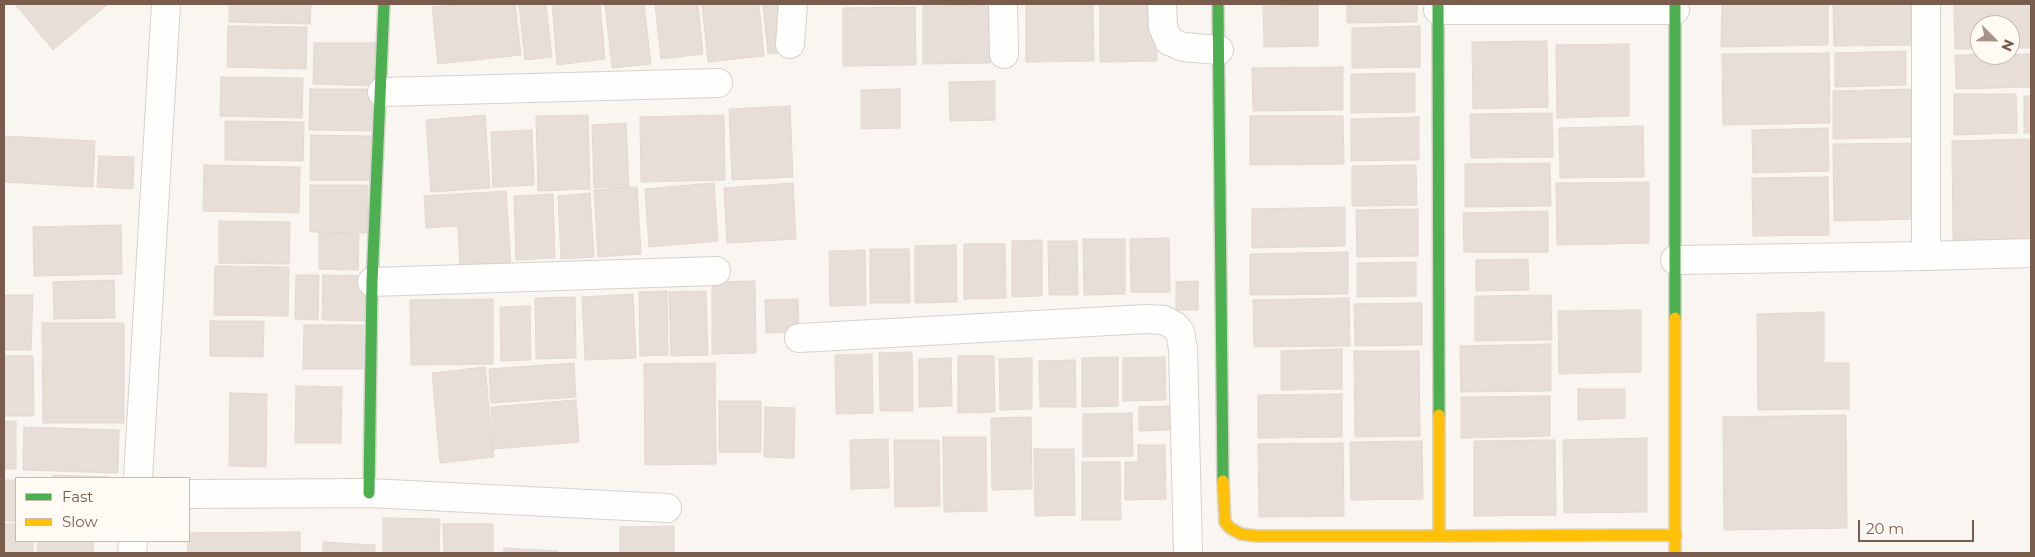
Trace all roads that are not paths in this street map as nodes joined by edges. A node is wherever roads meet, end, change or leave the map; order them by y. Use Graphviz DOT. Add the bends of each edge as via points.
graph roads {
  1 [pos="166,4"];
  2 [pos="384,4"];
  3 [pos="793,4"];
  4 [pos="1003,4"];
  5 [pos="1162,4"];
  6 [pos="1218,4"];
  7 [pos="1926,4"];
  8 [pos="1438,7"];
  9 [pos="1675,7"];
  10 [pos="790,44"];
  11 [pos="1218,50"];
  12 [pos="1004,54"];
  13 [pos="718,83"];
  14 [pos="382,92"];
  15 [pos="2031,253"];
  16 [pos="1926,256"];
  17 [pos="1674,260"];
  18 [pos="716,271"];
  19 [pos="372,282"];
  20 [pos="799,338"];
  21 [pos="138,477"];
  22 [pos="369,493"];
  23 [pos="190,494"];
  24 [pos="668,508"];
  25 [pos="1676,535"];
  26 [pos="1438,536"];
  27 [pos="1188,553"];
  28 [pos="1675,553"];
  1 -- 21 [label="street"];
  2 -- 14 [label="street"];
  3 -- 10 [label="street"];
  4 -- 12 [label="street"];
  5 -- 11 [label="street" via="1163,27 1169,41 1183,47"];
  6 -- 11 [label="street"];
  7 -- 16 [label="street"];
  8 -- 9 [label="street"];
  8 -- 26 [label="street"];
  9 -- 17 [label="street"];
  11 -- 26 [label="street" via="1225,522 1241,534 1257,536"];
  13 -- 14 [label="street"];
  14 -- 19 [label="street"];
  15 -- 16 [label="street"];
  16 -- 17 [label="street"];
  17 -- 25 [label="street"];
  18 -- 19 [label="street"];
  19 -- 22 [label="street"];
  20 -- 27 [label="street" via="1146,319 1164,320 1175,326 1180,332 1183,349"];
  22 -- 23 [label="street"];
  22 -- 24 [label="street"];
  25 -- 26 [label="street"];
  25 -- 28 [label="street"];
}
